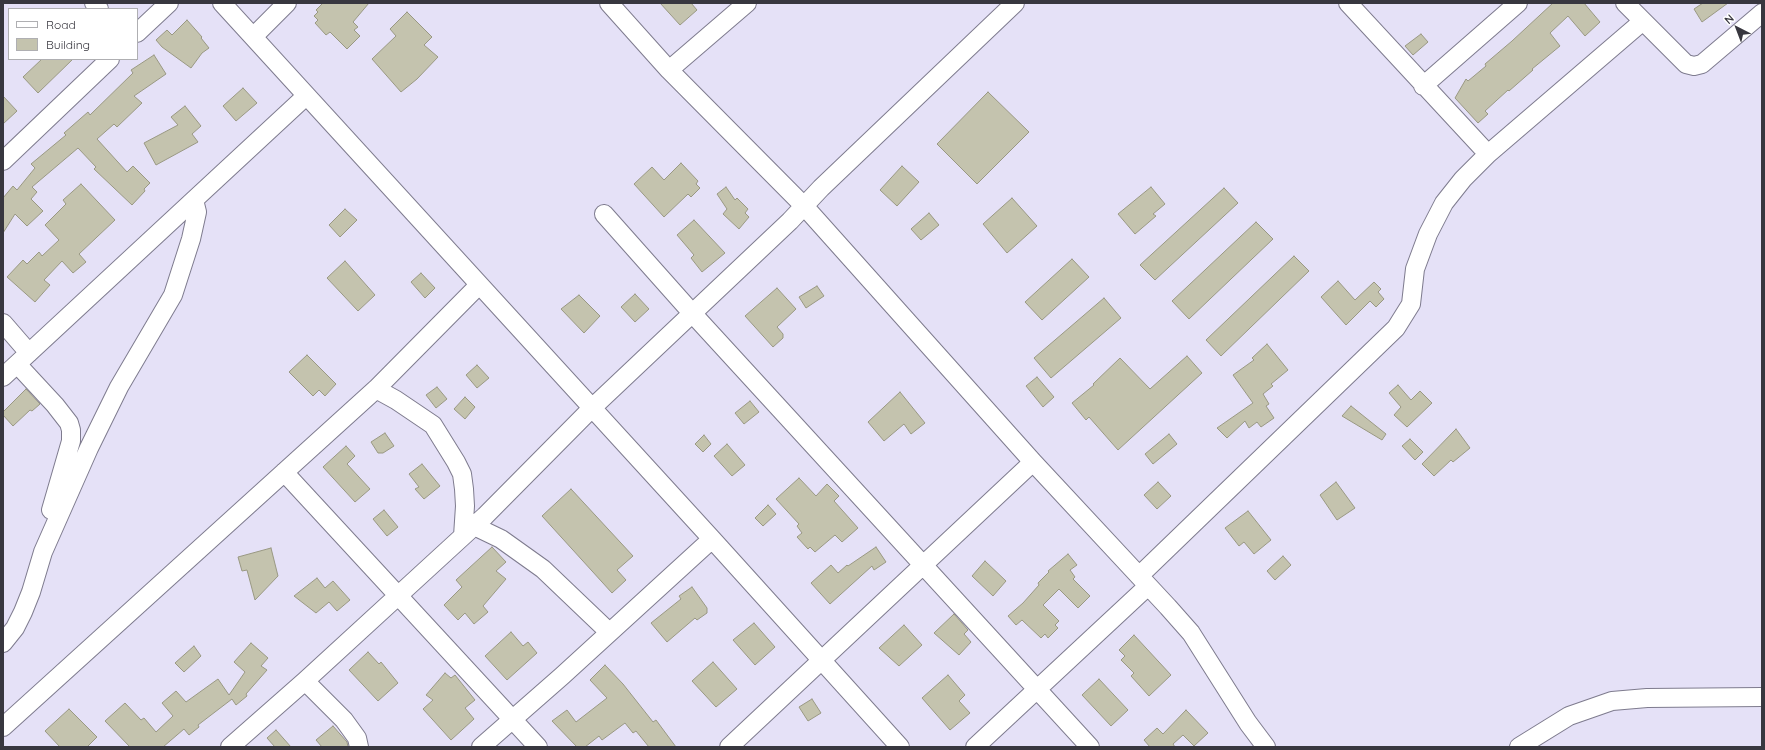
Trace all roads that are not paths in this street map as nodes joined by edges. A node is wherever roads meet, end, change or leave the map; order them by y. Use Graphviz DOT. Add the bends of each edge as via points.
graph roads {
  1 [pos="169,3"];
  2 [pos="222,3"];
  3 [pos="287,3"];
  4 [pos="609,3"];
  5 [pos="747,3"];
  6 [pos="1015,3"];
  7 [pos="1348,3"];
  8 [pos="1518,3"];
  9 [pos="1625,3"];
  10 [pos="1762,13"];
  11 [pos="1642,22"];
  12 [pos="138,32"];
  13 [pos="253,37"];
  14 [pos="109,60"];
  15 [pos="670,70"];
  16 [pos="1423,86"];
  17 [pos="306,96"];
  18 [pos="1488,154"];
  19 [pos="3,161"];
  20 [pos="194,200"];
  21 [pos="805,207"];
  22 [pos="604,214"];
  23 [pos="479,285"];
  24 [pos="692,313"];
  25 [pos="3,323"];
  26 [pos="23,359"];
  27 [pos="3,377"];
  28 [pos="376,389"];
  29 [pos="592,408"];
  30 [pos="1033,462"];
  31 [pos="284,472"];
  32 [pos="54,526"];
  33 [pos="468,531"];
  34 [pos="712,539"];
  35 [pos="923,565"];
  36 [pos="1143,581"];
  37 [pos="398,596"];
  38 [pos="608,632"];
  39 [pos="3,643"];
  40 [pos="821,661"];
  41 [pos="305,681"];
  42 [pos="1037,689"];
  43 [pos="1762,696"];
  44 [pos="513,719"];
  45 [pos="3,727"];
  46 [pos="230,747"];
  47 [pos="359,747"];
  48 [pos="481,747"];
  49 [pos="538,747"];
  50 [pos="729,747"];
  51 [pos="900,747"];
  52 [pos="975,747"];
  53 [pos="1090,747"];
  54 [pos="1266,747"];
  55 [pos="1519,747"];
  1 -- 12 [label="street"];
  2 -- 13 [label="street"];
  3 -- 13 [label="street"];
  4 -- 15 [label="street"];
  5 -- 15 [label="street"];
  6 -- 21 [label="street" via="821,188"];
  7 -- 16 [label="street"];
  8 -- 16 [label="street"];
  9 -- 11 [label="street"];
  10 -- 11 [label="street" via="1702,64 1694,66 1686,64"];
  11 -- 18 [label="street"];
  13 -- 17 [label="street"];
  14 -- 19 [label="street"];
  15 -- 21 [label="street"];
  16 -- 18 [label="street"];
  17 -- 20 [label="street"];
  17 -- 23 [label="street"];
  18 -- 36 [label="street" via="1444,203 1414,269 1411,304 1396,328"];
  20 -- 26 [label="street"];
  20 -- 32 [label="street" via="197,212 173,295 119,387"];
  21 -- 24 [label="street"];
  21 -- 30 [label="street"];
  22 -- 24 [label="street"];
  23 -- 28 [label="street"];
  23 -- 29 [label="street"];
  24 -- 29 [label="street"];
  24 -- 35 [label="street"];
  25 -- 26 [label="street"];
  26 -- 27 [label="street"];
  26 -- 32 [label="street" via="69,423 71,430 71,441 51,509"];
  28 -- 31 [label="street"];
  28 -- 33 [label="street" via="432,425 450,450 462,474"];
  29 -- 33 [label="street"];
  29 -- 34 [label="street"];
  30 -- 35 [label="street"];
  30 -- 36 [label="street"];
  31 -- 37 [label="street"];
  31 -- 45 [label="street"];
  32 -- 39 [label="street" via="23,612"];
  33 -- 37 [label="street"];
  33 -- 38 [label="street" via="501,539 543,569"];
  34 -- 38 [label="street"];
  34 -- 40 [label="street"];
  35 -- 40 [label="street"];
  35 -- 42 [label="street"];
  36 -- 42 [label="street"];
  36 -- 54 [label="street" via="1191,633"];
  37 -- 41 [label="street"];
  37 -- 44 [label="street"];
  38 -- 44 [label="street"];
  40 -- 50 [label="street"];
  40 -- 51 [label="street"];
  41 -- 46 [label="street"];
  41 -- 47 [label="street" via="344,720 357,738"];
  42 -- 52 [label="street"];
  42 -- 53 [label="street"];
  43 -- 55 [label="street" via="1612,701 1569,716"];
  44 -- 48 [label="street"];
  44 -- 49 [label="street"];
}
